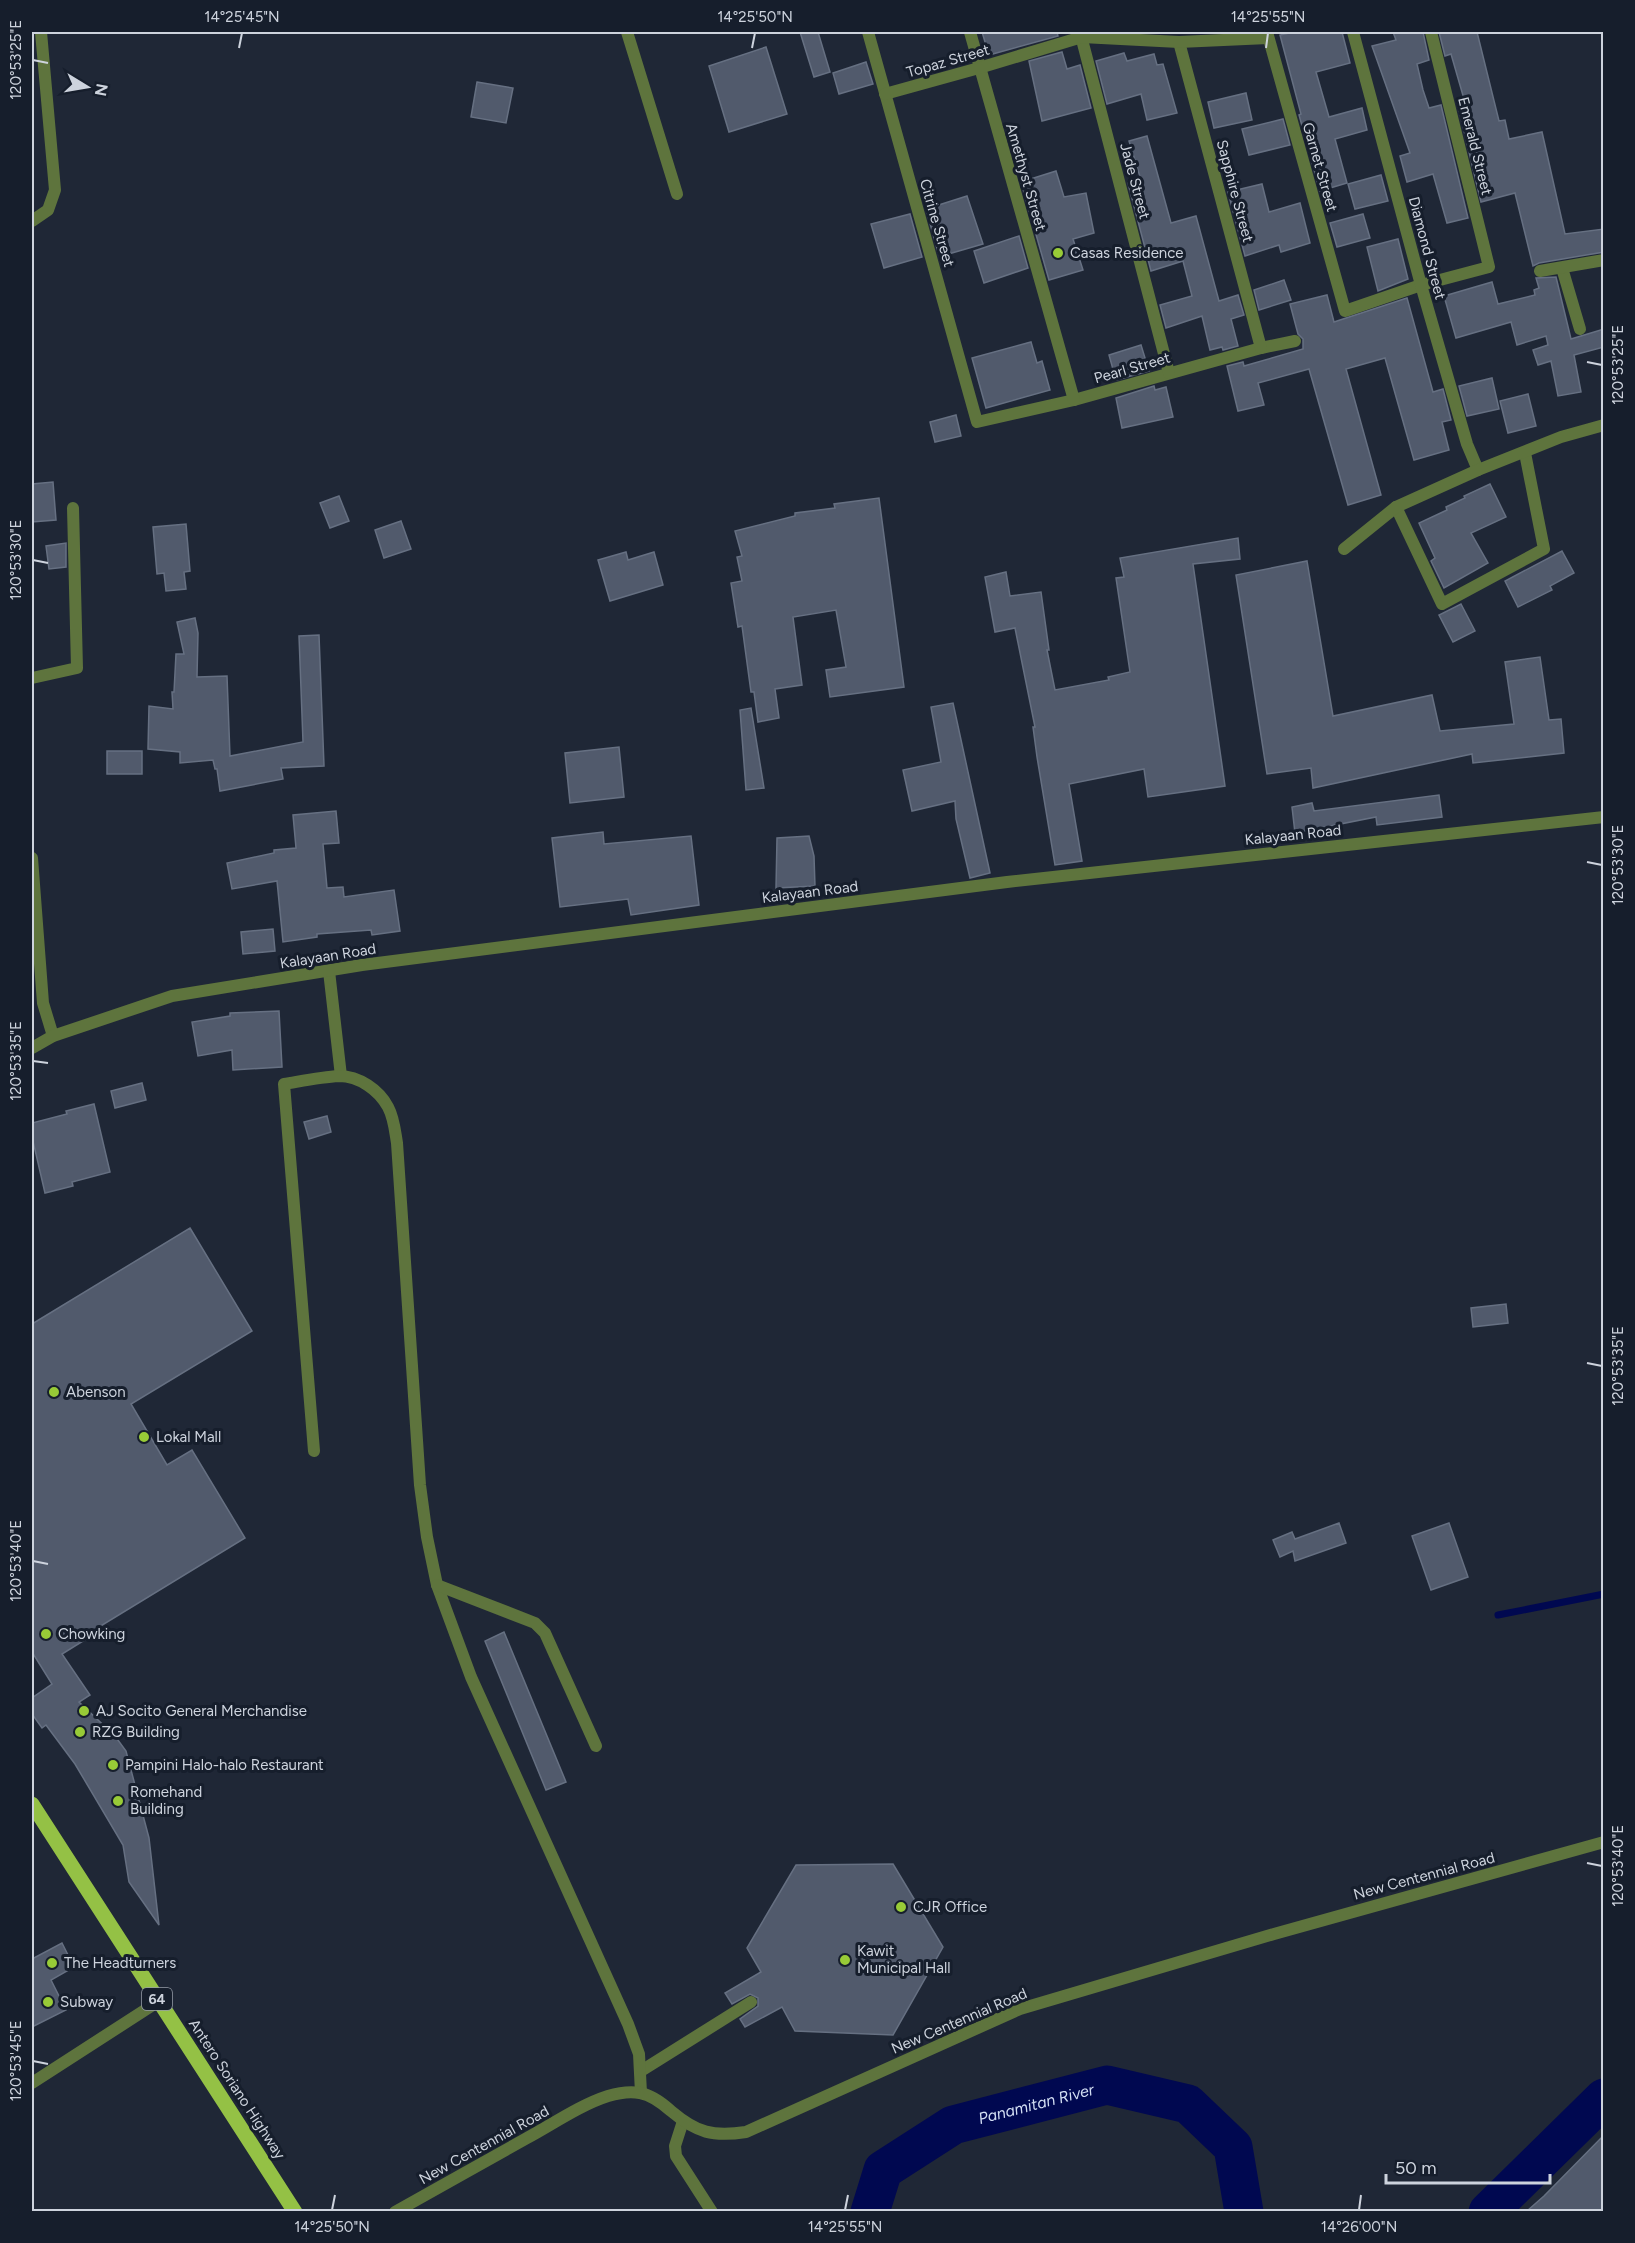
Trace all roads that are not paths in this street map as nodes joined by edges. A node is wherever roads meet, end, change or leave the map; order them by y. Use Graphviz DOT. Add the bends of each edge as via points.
graph roads {
  1 [pos="41,32"];
  2 [pos="627,32"];
  3 [pos="868,32"];
  4 [pos="970,32"];
  5 [pos="1353,32"];
  6 [pos="1431,32"];
  7 [pos="1081,34"];
  8 [pos="1268,35"];
  9 [pos="1179,42"];
  10 [pos="980,68"];
  11 [pos="885,94"];
  12 [pos="677,194"];
  13 [pos="32,221"];
  14 [pos="1604,260"];
  15 [pos="1562,268"];
  16 [pos="1540,271"];
  17 [pos="1421,285"];
  18 [pos="1580,329"];
  19 [pos="1295,341"];
  20 [pos="1261,348"];
  21 [pos="1169,373"];
  22 [pos="1074,400"];
  23 [pos="977,422"];
  24 [pos="1604,425"];
  25 [pos="1524,453"];
  26 [pos="1478,470"];
  27 [pos="1396,507"];
  28 [pos="73,508"];
  29 [pos="1344,549"];
  30 [pos="32,678"];
  31 [pos="1604,817"];
  32 [pos="32,858"];
  33 [pos="329,971"];
  34 [pos="53,1036"];
  35 [pos="32,1048"];
  36 [pos="341,1076"];
  37 [pos="314,1451"];
  38 [pos="438,1585"];
  39 [pos="596,1746"];
  40 [pos="32,1804"];
  41 [pos="1604,1842"];
  42 [pos="159,2001"];
  43 [pos="751,2002"];
  44 [pos="641,2071"];
  45 [pos="32,2083"];
  46 [pos="641,2093"];
  47 [pos="683,2121"];
  48 [pos="295,2211"];
  49 [pos="395,2211"];
  50 [pos="712,2211"];
  1 -- 13 [label="street" via="56,190 48,210"];
  2 -- 12 [label="street"];
  3 -- 11 [label="street, Citrine Street"];
  4 -- 10 [label="street, Amethyst Street"];
  5 -- 17 [label="street, Diamond Street"];
  6 -- 17 [label="street, Emerald Street" via="1489,267"];
  7 -- 9 [label="street, Topaz Street"];
  7 -- 10 [label="street, Topaz Street"];
  7 -- 21 [label="street, Jade Street"];
  8 -- 9 [label="street, Topaz Street"];
  8 -- 17 [label="street, Garnet Street" via="1345,311"];
  9 -- 20 [label="street, Sapphire Street"];
  10 -- 11 [label="street, Topaz Street"];
  10 -- 22 [label="street, Amethyst Street"];
  11 -- 23 [label="street, Citrine Street"];
  14 -- 15 [label="street"];
  15 -- 16 [label="street"];
  15 -- 18 [label="street"];
  17 -- 26 [label="street, Diamond Street"];
  19 -- 20 [label="street, Pearl Street"];
  20 -- 21 [label="street, Pearl Street"];
  21 -- 22 [label="street, Pearl Street"];
  22 -- 23 [label="street, Pearl Street"];
  24 -- 25 [label="street"];
  25 -- 26 [label="street"];
  25 -- 27 [label="street" via="1544,549 1442,604"];
  26 -- 27 [label="street"];
  27 -- 29 [label="street"];
  28 -- 30 [label="street" via="77,668"];
  31 -- 33 [label="street, Kalayaan Road" via="1007,882"];
  32 -- 34 [label="street" via="44,1003"];
  33 -- 34 [label="street, Kalayaan Road" via="172,996"];
  33 -- 36 [label="street"];
  34 -- 35 [label="street, Kalayaan Road"];
  36 -- 37 [label="street" via="284,1084"];
  36 -- 38 [label="street" via="366,1084 378,1094 388,1107 397,1143 420,1485"];
  38 -- 39 [label="street" via="535,1623 545,1634"];
  38 -- 44 [label="street" via="471,1677 628,2024"];
  40 -- 42 [label="main road, Antero Soriano Highway / 64"];
  41 -- 47 [label="street, New Centennial Road" via="1020,2009 746,2132 712,2134"];
  42 -- 45 [label="street"];
  42 -- 48 [label="main road, Antero Soriano Highway / 64"];
  43 -- 44 [label="street"];
  44 -- 46 [label="street"];
  46 -- 47 [label="street, New Centennial Road" via="664,2104"];
  46 -- 49 [label="street, New Centennial Road" via="619,2094 593,2103"];
  47 -- 50 [label="street" via="676,2156"];
}
